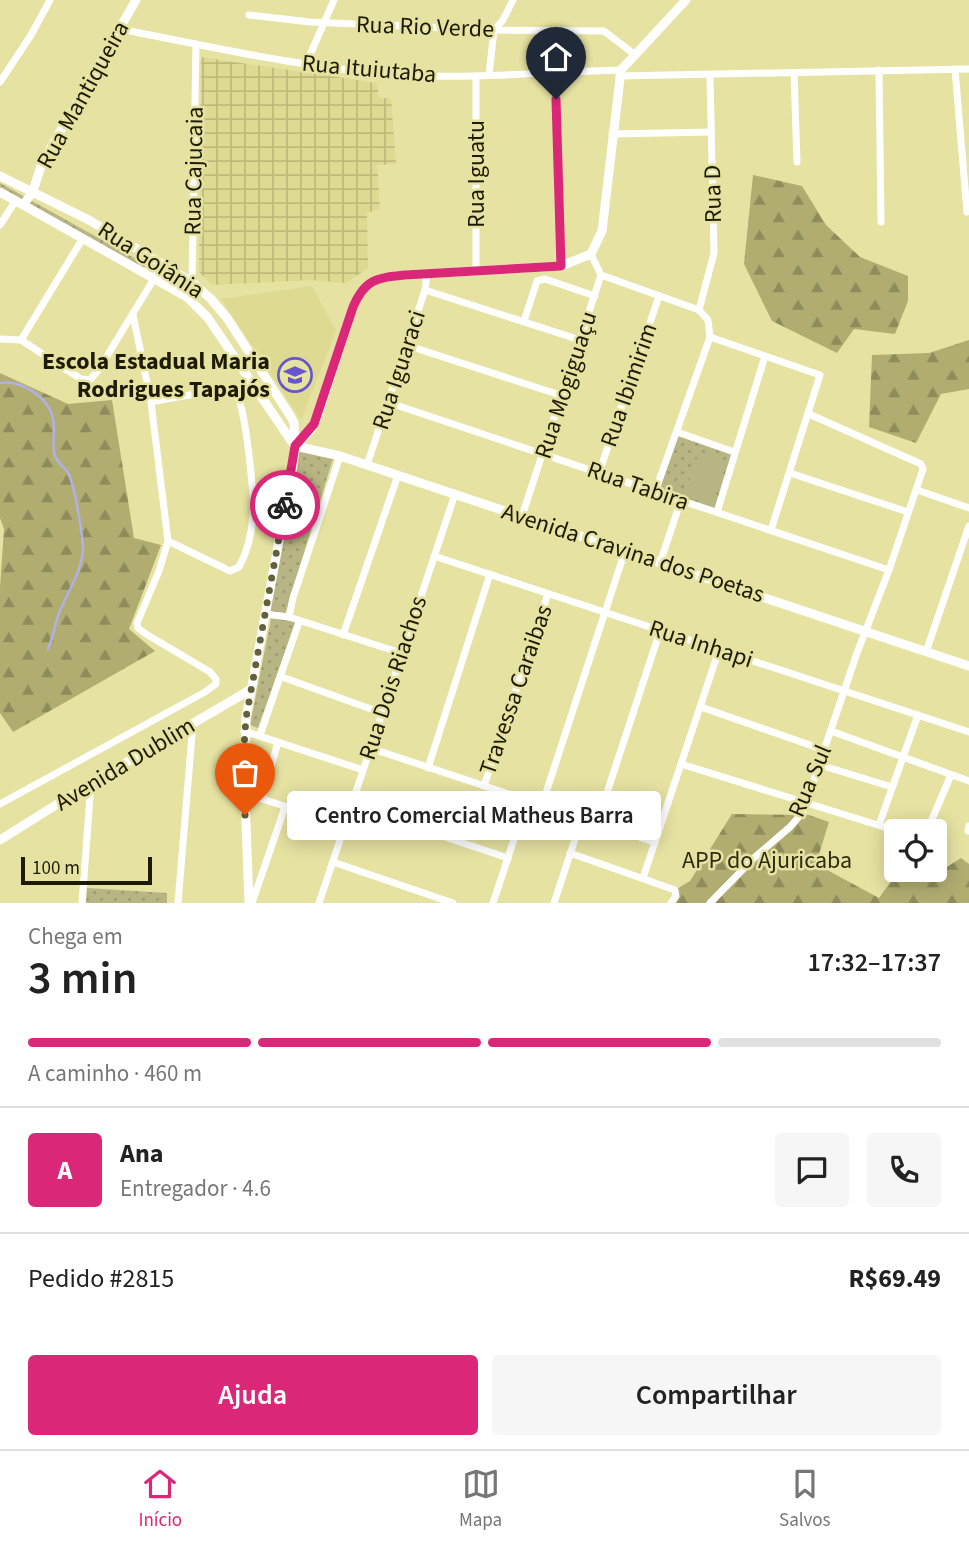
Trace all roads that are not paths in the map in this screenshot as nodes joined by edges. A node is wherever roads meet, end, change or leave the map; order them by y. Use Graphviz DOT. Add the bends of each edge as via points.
graph roads {
  1 [pos="50,0"];
  2 [pos="136,0"];
  3 [pos="334,0"];
  4 [pos="513,0"];
  5 [pos="686,0"];
  6 [pos="249,15"];
  7 [pos="323,22"];
  8 [pos="120,29"];
  9 [pos="494,30"];
  10 [pos="196,44"];
  11 [pos="635,54"];
  12 [pos="306,64"];
  13 [pos="955,69"];
  14 [pos="969,69"];
  15 [pos="879,70"];
  16 [pos="555,71"];
  17 [pos="620,73"];
  18 [pos="794,74"];
  19 [pos="489,75"];
  20 [pos="476,76"];
  21 [pos="710,76"];
  22 [pos="0,82"];
  23 [pos="711,132"];
  24 [pos="612,134"];
  25 [pos="797,162"];
  26 [pos="0,176"];
  27 [pos="33,191"];
  28 [pos="0,192"];
  29 [pos="20,202"];
  30 [pos="967,212"];
  31 [pos="881,222"];
  32 [pos="0,225"];
  33 [pos="83,238"];
  34 [pos="591,254"];
  35 [pos="163,264"];
  36 [pos="561,266"];
  37 [pos="476,271"];
  38 [pos="427,274"];
  39 [pos="601,275"];
  40 [pos="155,278"];
  41 [pos="192,282"];
  42 [pos="425,290"];
  43 [pos="595,296"];
  44 [pos="659,296"];
  45 [pos="187,297"];
  46 [pos="699,310"];
  47 [pos="133,315"];
  48 [pos="524,320"];
  49 [pos="710,337"];
  50 [pos="0,339"];
  51 [pos="21,340"];
  52 [pos="580,340"];
  53 [pos="406,345"];
  54 [pos="765,356"];
  55 [pos="563,396"];
  56 [pos="150,402"];
  57 [pos="387,402"];
  58 [pos="809,414"];
  59 [pos="677,432"];
  60 [pos="295,446"];
  61 [pos="734,452"];
  62 [pos="543,454"];
  63 [pos="340,456"];
  64 [pos="367,465"];
  65 [pos="599,473"];
  66 [pos="790,473"];
  67 [pos="398,475"];
  68 [pos="917,490"];
  69 [pos="655,492"];
  70 [pos="455,494"];
  71 [pos="681,500"];
  72 [pos="969,508"];
  73 [pos="717,512"];
  74 [pos="908,512"];
  75 [pos="522,516"];
  76 [pos="969,526"];
  77 [pos="771,530"];
  78 [pos="168,541"];
  79 [pos="625,551"];
  80 [pos="434,556"];
  81 [pos="660,562"];
  82 [pos="889,570"];
  83 [pos="490,575"];
  84 [pos="548,594"];
  85 [pos="604,612"];
  86 [pos="265,614"];
  87 [pos="289,617"];
  88 [pos="299,622"];
  89 [pos="660,631"];
  90 [pos="865,631"];
  91 [pos="343,635"];
  92 [pos="719,650"];
  93 [pos="926,652"];
  94 [pos="401,653"];
  95 [pos="969,666"];
  96 [pos="282,677"];
  97 [pos="250,690"];
  98 [pos="843,691"];
  99 [pos="701,707"];
  100 [pos="382,713"];
  101 [pos="918,715"];
  102 [pos="193,723"];
  103 [pos="244,731"];
  104 [pos="831,731"];
  105 [pos="969,732"];
  106 [pos="260,735"];
  107 [pos="278,742"];
  108 [pos="370,748"];
  109 [pos="824,750"];
  110 [pos="904,758"];
  111 [pos="681,764"];
  112 [pos="820,765"];
  113 [pos="428,768"];
  114 [pos="363,770"];
  115 [pos="951,775"];
  116 [pos="969,781"];
  117 [pos="91,783"];
  118 [pos="484,786"];
  119 [pos="892,787"];
  120 [pos="244,796"];
  121 [pos="262,799"];
  122 [pos="527,800"];
  123 [pos="0,804"];
  124 [pos="806,804"];
  125 [pos="542,805"];
  126 [pos="352,806"];
  127 [pos="285,807"];
  128 [pos="582,818"];
  129 [pos="932,819"];
  130 [pos="597,823"];
  131 [pos="345,825"];
  132 [pos="879,825"];
  133 [pos="884,827"];
  134 [pos="0,840"];
  135 [pos="654,842"];
  136 [pos="570,853"];
  137 [pos="508,858"];
  138 [pos="333,862"];
  139 [pos="643,878"];
  140 [pos="82,903"];
  141 [pos="178,903"];
  142 [pos="251,903"];
  143 [pos="319,903"];
  144 [pos="453,903"];
  145 [pos="494,903"];
  146 [pos="554,903"];
  147 [pos="671,903"];
  148 [pos="710,903"];
  1 -- 22 [label="street"];
  2 -- 8 [label="street, Rua Mantiqueira"];
  3 -- 7 [label="street"];
  4 -- 9 [label="street"];
  5 -- 11 [label="street"];
  6 -- 7 [label="street, Rua Rio Verde"];
  7 -- 9 [label="street, Rua Rio Verde"];
  7 -- 12 [label="street"];
  8 -- 10 [label="street, Rua Ituiutaba"];
  8 -- 27 [label="street, Rua Mantiqueira" via="42,163"];
  9 -- 11 [label="street, Rua Rio Verde" via="604,31"];
  9 -- 19 [label="street"];
  10 -- 12 [label="street, Rua Ituiutaba"];
  10 -- 41 [label="street, Rua Cajucaia"];
  11 -- 17 [label="street"];
  12 -- 20 [label="street, Rua Ituiutaba" via="398,75"];
  13 -- 14 [label="street, Rua Ituiutaba"];
  13 -- 15 [label="street, Rua Ituiutaba"];
  13 -- 30 [label="street"];
  15 -- 18 [label="street, Rua Ituiutaba"];
  15 -- 31 [label="street"];
  16 -- 17 [label="street, Rua Ituiutaba"];
  16 -- 19 [label="street, Rua Ituiutaba"];
  16 -- 36 [label="street"];
  17 -- 21 [label="street, Rua Ituiutaba"];
  17 -- 24 [label="street"];
  18 -- 21 [label="street, Rua Ituiutaba"];
  18 -- 25 [label="street"];
  19 -- 20 [label="street, Rua Ituiutaba"];
  20 -- 37 [label="street, Rua Iguatu"];
  21 -- 23 [label="street, Rua D"];
  23 -- 24 [label="street"];
  23 -- 46 [label="street, Rua D" via="714,253"];
  24 -- 34 [label="street" via="602,231"];
  26 -- 27 [label="street, Rua Goiânia"];
  27 -- 29 [label="street, Rua Mantiqueira"];
  27 -- 35 [label="street, Rua Goiânia"];
  28 -- 29 [label="street, Rua Goiânia"];
  29 -- 32 [label="street"];
  29 -- 33 [label="street, Rua Goiânia"];
  33 -- 40 [label="street, Rua Goiânia"];
  33 -- 51 [label="street"];
  34 -- 36 [label="street"];
  34 -- 39 [label="street"];
  35 -- 40 [label="street"];
  35 -- 41 [label="street, Rua Goiânia"];
  36 -- 37 [label="street"];
  37 -- 38 [label="street"];
  38 -- 42 [label="street, Rua Iguaraci"];
  38 -- 60 [label="street" via="386,277 362,288 314,424"];
  39 -- 43 [label="street, Rua Mogiguaçu"];
  39 -- 44 [label="street"];
  40 -- 45 [label="street, Rua Goiânia"];
  40 -- 47 [label="street"];
  41 -- 45 [label="street, Rua Cajucaia"];
  41 -- 60 [label="street, Rua Goiânia" via="227,318 291,417"];
  42 -- 48 [label="street"];
  42 -- 53 [label="street, Rua Iguaraci"];
  43 -- 48 [label="street" via="545,279 537,281"];
  43 -- 52 [label="street, Rua Mogiguaçu"];
  44 -- 46 [label="street"];
  44 -- 65 [label="street, Rua Ibimirim"];
  45 -- 60 [label="street, Rua Goiânia" via="208,318"];
  46 -- 49 [label="street" via="708,320"];
  47 -- 51 [label="street" via="92,379 84,380"];
  47 -- 56 [label="street"];
  48 -- 52 [label="street"];
  49 -- 54 [label="street"];
  49 -- 59 [label="street"];
  50 -- 51 [label="street"];
  52 -- 55 [label="street, Rua Mogiguaçu"];
  53 -- 55 [label="street"];
  53 -- 57 [label="street, Rua Iguaraci"];
  54 -- 58 [label="street" via="818,373"];
  54 -- 61 [label="street"];
  55 -- 62 [label="street, Rua Mogiguaçu"];
  56 -- 78 [label="street"];
  56 -- 78 [label="street" via="233,395 240,401 247,443 254,512 241,564 234,571 224,568"];
  57 -- 62 [label="street, Rua Tabira"];
  57 -- 64 [label="street, Rua Iguaraci"];
  58 -- 66 [label="street"];
  58 -- 68 [label="street, Rua Sul" via="921,464"];
  59 -- 61 [label="street"];
  59 -- 69 [label="street"];
  60 -- 63 [label="street, Avenida Cravina dos Poetas"];
  60 -- 86 [label="street"];
  61 -- 73 [label="street"];
  62 -- 65 [label="street, Rua Tabira"];
  62 -- 75 [label="street, Rua Mogiguaçu"];
  63 -- 64 [label="street, Avenida Cravina dos Poetas"];
  63 -- 87 [label="street"];
  64 -- 67 [label="street, Avenida Cravina dos Poetas"];
  65 -- 69 [label="street, Rua Tabira"];
  66 -- 74 [label="street"];
  66 -- 77 [label="street"];
  67 -- 70 [label="street, Avenida Cravina dos Poetas"];
  67 -- 91 [label="street"];
  68 -- 72 [label="street"];
  68 -- 74 [label="street, Rua Sul"];
  69 -- 71 [label="street, Rua Tabira"];
  70 -- 75 [label="street, Avenida Cravina dos Poetas"];
  70 -- 80 [label="street, Rua Dois Riachos"];
  71 -- 73 [label="street, Rua Tabira"];
  71 -- 81 [label="street"];
  73 -- 77 [label="street, Rua Tabira"];
  74 -- 82 [label="street, Rua Sul"];
  75 -- 79 [label="street, Avenida Cravina dos Poetas"];
  76 -- 93 [label="street"];
  77 -- 82 [label="street, Rua Tabira"];
  78 -- 123 [label="street" via="137,620 138,628 210,672 216,682"];
  79 -- 81 [label="street, Avenida Cravina dos Poetas"];
  79 -- 85 [label="street"];
  80 -- 83 [label="street, Rua Inhapi"];
  80 -- 94 [label="street, Rua Dois Riachos"];
  81 -- 90 [label="street, Avenida Cravina dos Poetas"];
  82 -- 90 [label="street, Rua Sul"];
  83 -- 84 [label="street, Rua Inhapi"];
  83 -- 113 [label="street"];
  84 -- 85 [label="street, Rua Inhapi"];
  84 -- 118 [label="street, Travessa Caraibas"];
  85 -- 89 [label="street, Rua Inhapi"];
  85 -- 125 [label="street"];
  86 -- 87 [label="street"];
  86 -- 97 [label="street"];
  87 -- 88 [label="street"];
  88 -- 91 [label="street"];
  88 -- 96 [label="street"];
  89 -- 92 [label="street, Rua Inhapi"];
  89 -- 130 [label="street"];
  90 -- 93 [label="street, Avenida Cravina dos Poetas"];
  90 -- 98 [label="street, Rua Sul"];
  91 -- 94 [label="street"];
  92 -- 98 [label="street, Rua Inhapi"];
  92 -- 99 [label="street"];
  93 -- 95 [label="street, Avenida Cravina dos Poetas"];
  94 -- 100 [label="street, Rua Dois Riachos"];
  96 -- 100 [label="street"];
  96 -- 106 [label="street"];
  97 -- 102 [label="street, Avenida Dublim"];
  97 -- 103 [label="street"];
  98 -- 101 [label="street, Rua Inhapi"];
  98 -- 104 [label="street, Rua Sul"];
  99 -- 109 [label="street"];
  99 -- 111 [label="street"];
  100 -- 108 [label="street, Rua Dois Riachos"];
  101 -- 105 [label="street, Rua Inhapi"];
  101 -- 110 [label="street"];
  102 -- 117 [label="street, Avenida Dublim"];
  102 -- 141 [label="street"];
  103 -- 106 [label="street"];
  103 -- 120 [label="street"];
  104 -- 109 [label="street, Rua Sul"];
  104 -- 110 [label="street"];
  106 -- 107 [label="street"];
  107 -- 114 [label="street"];
  107 -- 121 [label="street"];
  108 -- 113 [label="street"];
  108 -- 114 [label="street, Rua Dois Riachos"];
  109 -- 112 [label="street, Rua Sul"];
  110 -- 115 [label="street"];
  110 -- 119 [label="street"];
  111 -- 124 [label="street"];
  111 -- 135 [label="street"];
  112 -- 119 [label="street"];
  112 -- 124 [label="street, Rua Sul"];
  113 -- 118 [label="street"];
  114 -- 126 [label="street, Rua Dois Riachos"];
  115 -- 116 [label="street"];
  115 -- 129 [label="street"];
  117 -- 134 [label="street, Avenida Dublim"];
  117 -- 140 [label="street"];
  118 -- 122 [label="street"];
  119 -- 132 [label="street"];
  120 -- 121 [label="street"];
  120 -- 142 [label="street"];
  121 -- 127 [label="street"];
  122 -- 125 [label="street"];
  122 -- 137 [label="street"];
  124 -- 132 [label="street"];
  124 -- 148 [label="street, Rua Sul" via="798,820"];
  125 -- 128 [label="street"];
  126 -- 131 [label="street, Rua Dois Riachos"];
  126 -- 137 [label="street"];
  127 -- 131 [label="street"];
  127 -- 142 [label="street"];
  128 -- 130 [label="street"];
  128 -- 136 [label="street"];
  130 -- 135 [label="street"];
  131 -- 138 [label="street, Rua Dois Riachos"];
  132 -- 133 [label="street"];
  135 -- 139 [label="street"];
  136 -- 139 [label="street"];
  136 -- 146 [label="street"];
  137 -- 145 [label="street"];
  138 -- 143 [label="street, Rua Dois Riachos"];
  138 -- 144 [label="street"];
  139 -- 147 [label="street" via="675,890"];
}
